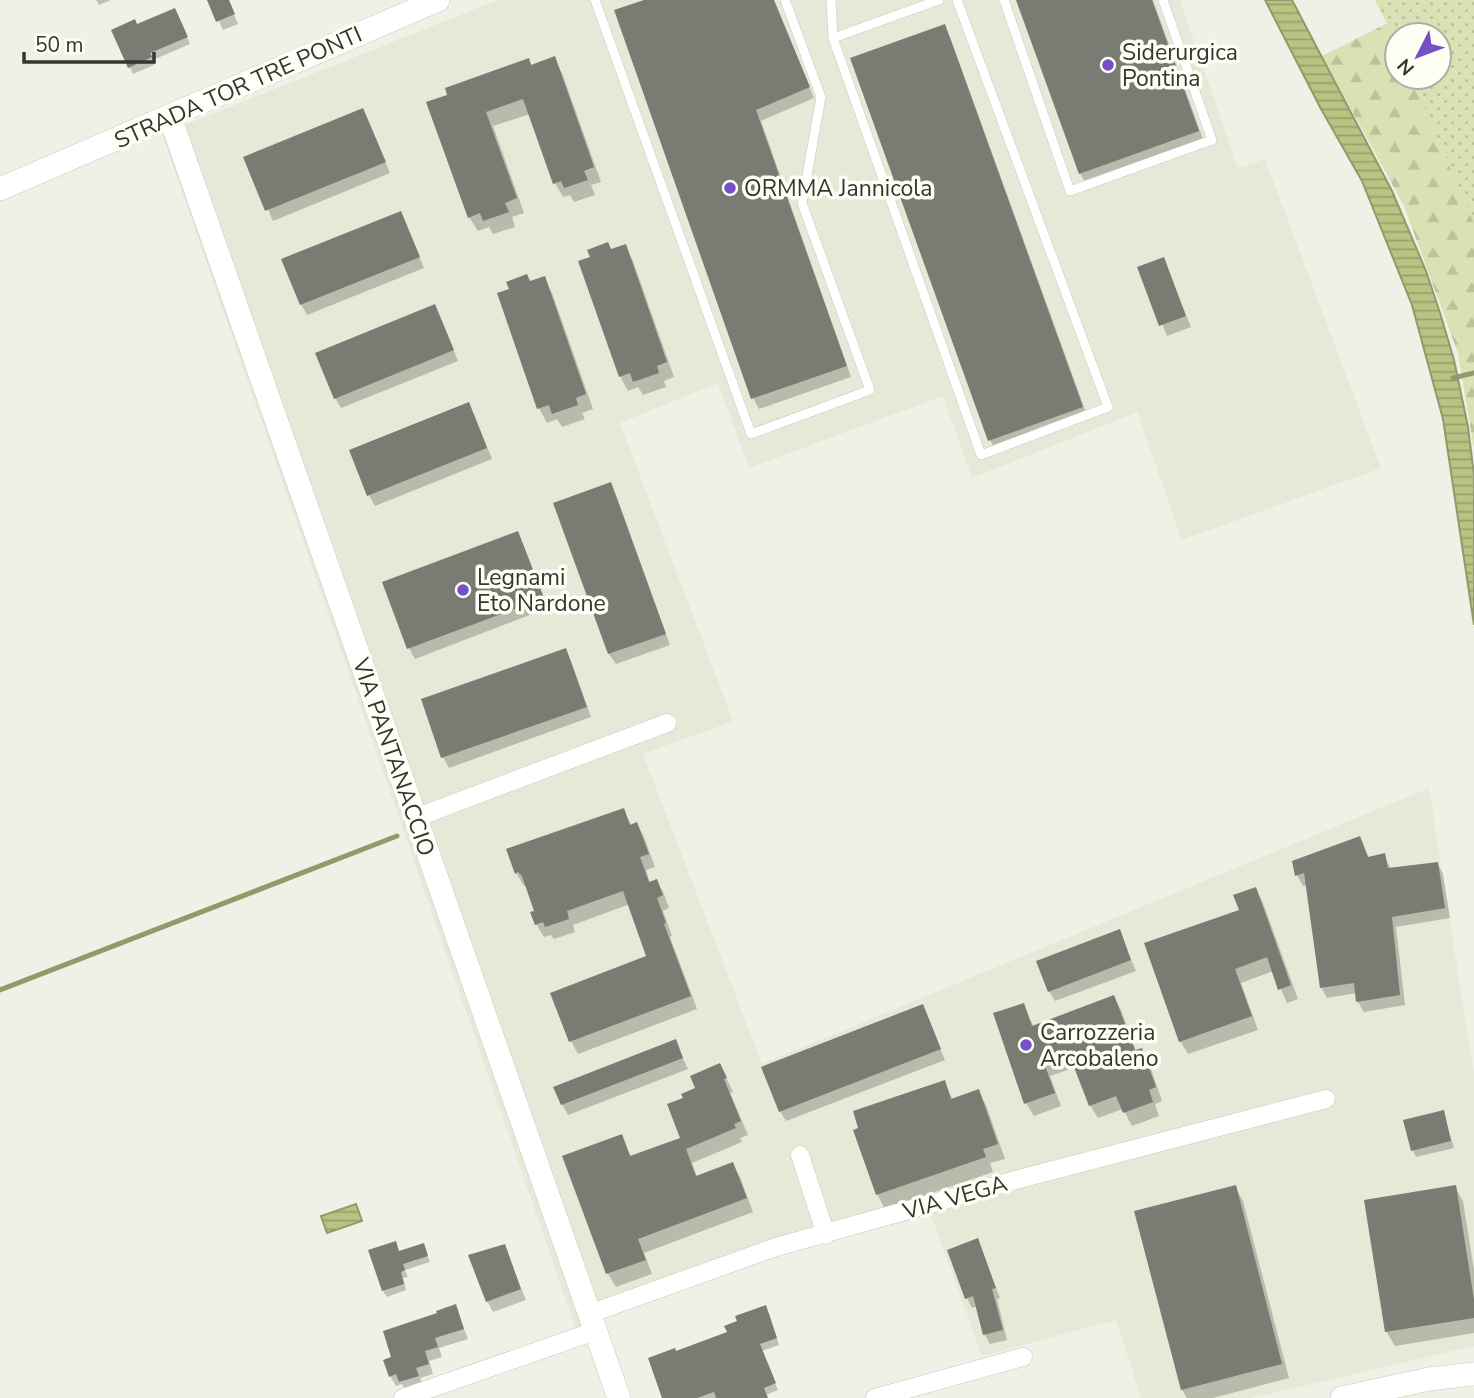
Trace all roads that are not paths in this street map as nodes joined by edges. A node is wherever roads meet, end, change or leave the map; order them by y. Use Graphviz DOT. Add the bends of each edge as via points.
graph roads {
  1 [pos="438,0"];
  2 [pos="594,0"];
  3 [pos="785,0"];
  4 [pos="831,0"];
  5 [pos="939,0"];
  6 [pos="957,0"];
  7 [pos="1004,0"];
  8 [pos="1163,0"];
  9 [pos="928,2"];
  10 [pos="832,38"];
  11 [pos="170,117"];
  12 [pos="0,189"];
  13 [pos="667,723"];
  14 [pos="415,818"];
  15 [pos="1326,1099"];
  16 [pos="800,1155"];
  17 [pos="826,1235"];
  18 [pos="592,1322"];
  19 [pos="1023,1357"];
  20 [pos="1474,1374"];
  21 [pos="403,1398"];
  22 [pos="618,1398"];
  23 [pos="875,1398"];
  24 [pos="1342,1398"];
  1 -- 11 [label="street, STRADA TOR TRE PONTI"];
  2 -- 3 [label="lane" via="751,434 870,390 802,203 821,97"];
  4 -- 10 [label="lane"];
  5 -- 9 [label="lane"];
  6 -- 10 [label="lane" via="1108,407 981,455"];
  7 -- 8 [label="lane" via="1070,191 1212,140"];
  9 -- 10 [label="lane"];
  11 -- 12 [label="street, STRADA TOR TRE PONTI"];
  11 -- 14 [label="street, VIA PANTANACCIO"];
  13 -- 14 [label="street"];
  14 -- 18 [label="street, VIA PANTANACCIO"];
  15 -- 17 [label="street, VIA VEGA"];
  16 -- 17 [label="street"];
  17 -- 18 [label="street, VIA VEGA" via="776,1247"];
  18 -- 21 [label="street, VIA VEGA"];
  18 -- 22 [label="street, VIA PANTANACCIO"];
  19 -- 23 [label="street"];
  20 -- 24 [label="street"];
}
